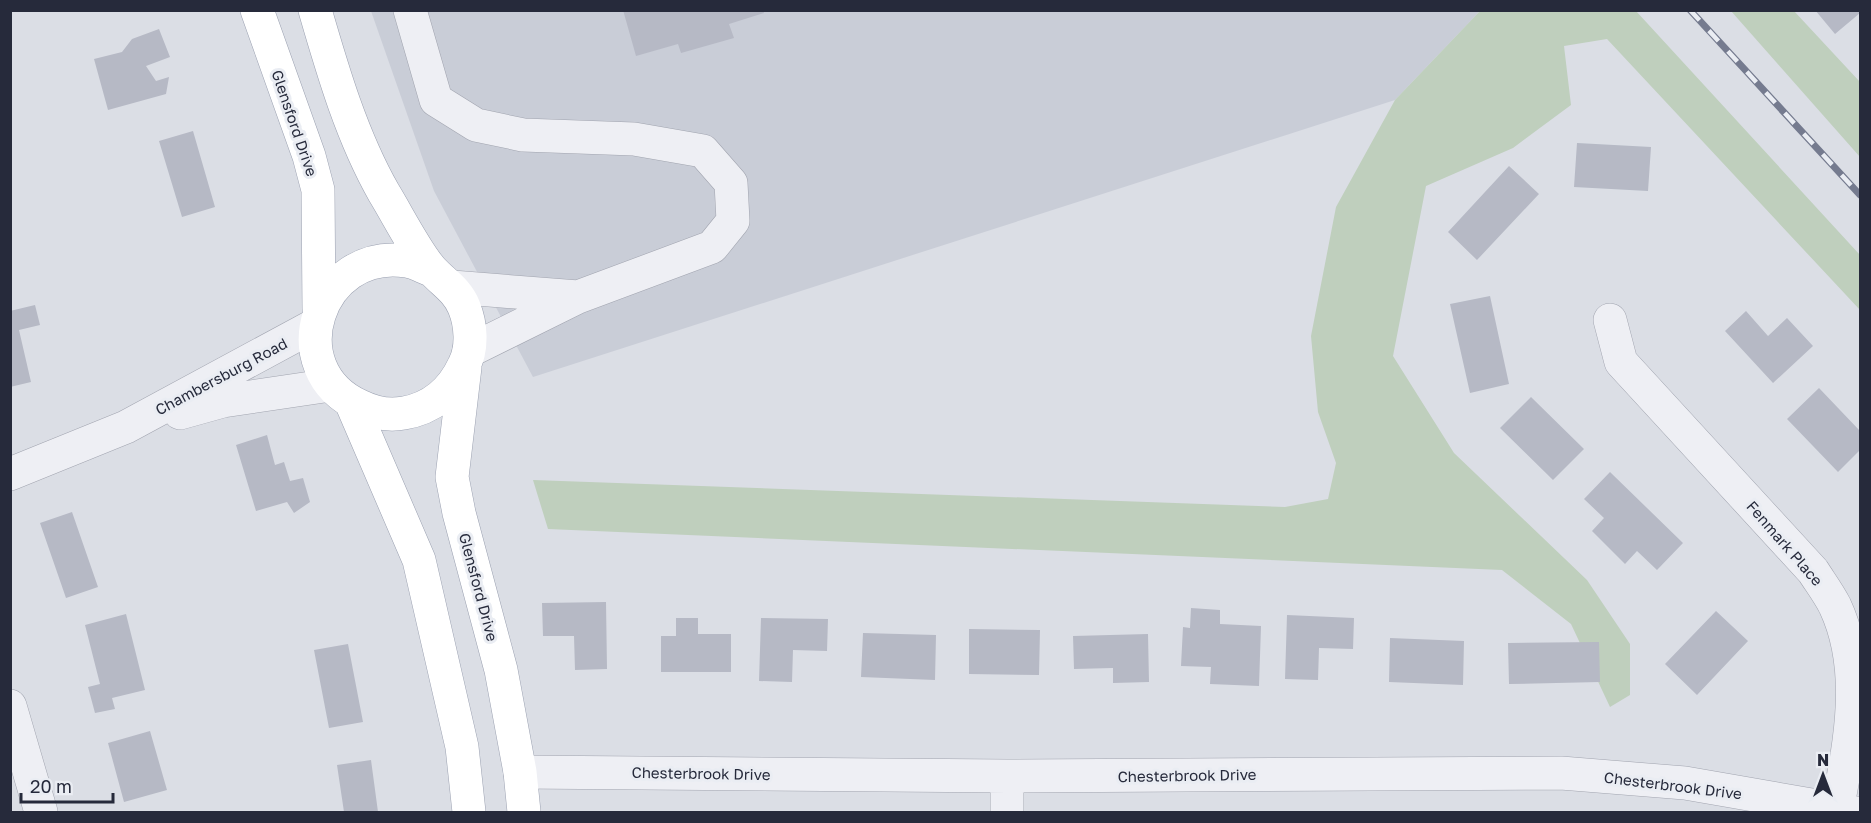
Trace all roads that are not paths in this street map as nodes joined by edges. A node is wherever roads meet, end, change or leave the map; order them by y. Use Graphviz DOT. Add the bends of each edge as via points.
graph roads {
  1 [pos="257,10"];
  2 [pos="315,10"];
  3 [pos="410,10"];
  4 [pos="442,278"];
  5 [pos="578,297"];
  6 [pos="317,317"];
  7 [pos="1610,320"];
  8 [pos="468,356"];
  9 [pos="341,394"];
  10 [pos="126,427"];
  11 [pos="10,474"];
  12 [pos="10,706"];
  13 [pos="520,772"];
  14 [pos="1007,776"];
  15 [pos="1844,811"];
  16 [pos="41,813"];
  17 [pos="469,813"];
  18 [pos="524,813"];
  19 [pos="1007,813"];
  1 -- 6 [label="main road, Glensford Drive" via="318,190"];
  2 -- 4 [label="main road" via="353,126 383,190"];
  3 -- 5 [label="street" via="436,100 476,125 523,135 634,139 703,151 731,183 733,221 712,247"];
  4 -- 5 [label="street"];
  4 -- 6 [label="main road" via="406,261 380,261 354,270 333,286"];
  4 -- 8 [label="main road" via="467,317"];
  5 -- 8 [label="street"];
  6 -- 9 [label="main road" via="315,346 320,367"];
  6 -- 10 [label="street, Chambersburg Road"];
  7 -- 15 [label="street, Fenmark Place" via="1621,362 1813,571 1835,606 1848,645 1852,676"];
  8 -- 9 [label="main road" via="447,391 418,410 372,412"];
  8 -- 13 [label="main road, Glensford Drive" via="452,477 501,670"];
  9 -- 10 [label="street, Chambersburg Road" via="223,401"];
  9 -- 17 [label="main road" via="418,560 462,747"];
  10 -- 11 [label="street, Chambersburg Road"];
  12 -- 16 [label="street"];
  13 -- 14 [label="street, Chesterbrook Drive"];
  13 -- 18 [label="main road, Glensford Drive"];
  14 -- 15 [label="street, Chesterbrook Drive" via="1561,773 1685,783"];
  14 -- 19 [label="street"];
}
